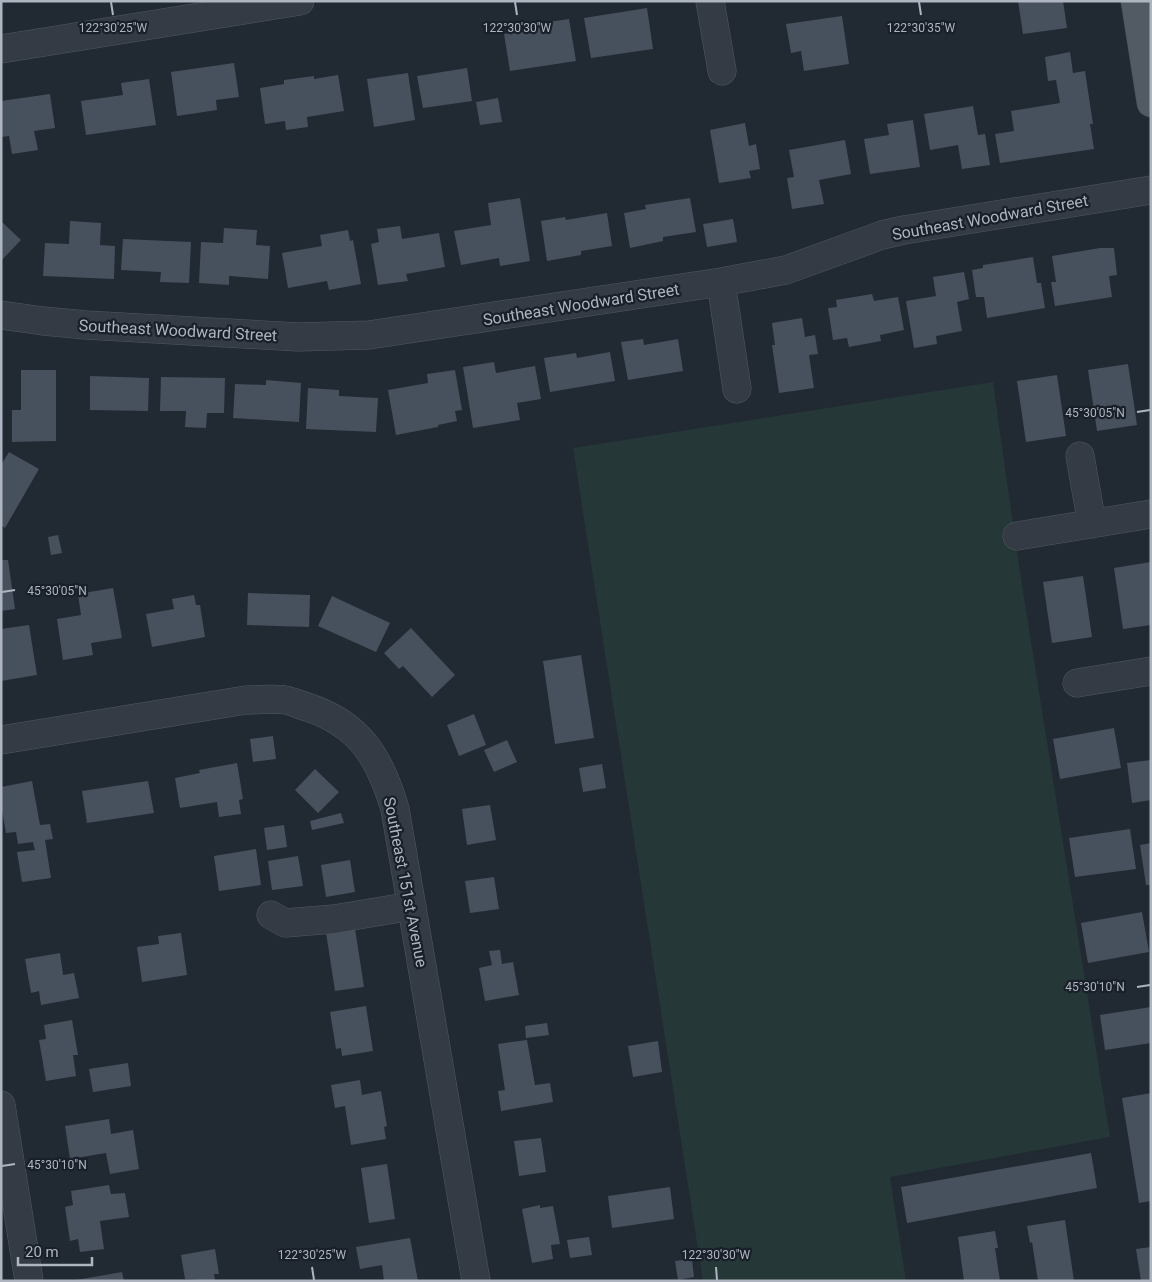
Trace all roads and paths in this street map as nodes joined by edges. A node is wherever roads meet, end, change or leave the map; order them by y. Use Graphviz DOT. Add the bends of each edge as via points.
graph roads {
  1 [pos="300,1"];
  2 [pos="710,1"];
  3 [pos="1135,1"];
  4 [pos="1,49"];
  5 [pos="722,70"];
  6 [pos="1151,104"];
  7 [pos="1151,190"];
  8 [pos="721,282"];
  9 [pos="1,314"];
  10 [pos="737,389"];
  11 [pos="1080,456"];
  12 [pos="1151,514"];
  13 [pos="1092,524"];
  14 [pos="1018,536"];
  15 [pos="1151,671"];
  16 [pos="1077,683"];
  17 [pos="1,740"];
  18 [pos="412,906"];
  19 [pos="271,915"];
  20 [pos="1,1105"];
  21 [pos="29,1281"];
  22 [pos="476,1281"];
  1 -- 4 [label="street"];
  2 -- 5 [label="street"];
  3 -- 6 [label="main road"];
  7 -- 8 [label="street, Southeast Woodward Street" via="904,230 786,270"];
  8 -- 9 [label="street, Southeast Woodward Street" via="403,331 333,337 86,325"];
  8 -- 10 [label="street"];
  11 -- 13 [label="street"];
  12 -- 13 [label="street"];
  13 -- 14 [label="street"];
  15 -- 16 [label="street"];
  17 -- 18 [label="street, Southeast 151st Avenue" via="246,700 285,700 322,712 344,725 361,741 377,761 388,784"];
  18 -- 19 [label="street" via="286,923"];
  18 -- 22 [label="street, Southeast 151st Avenue"];
  20 -- 21 [label="street"];
}
